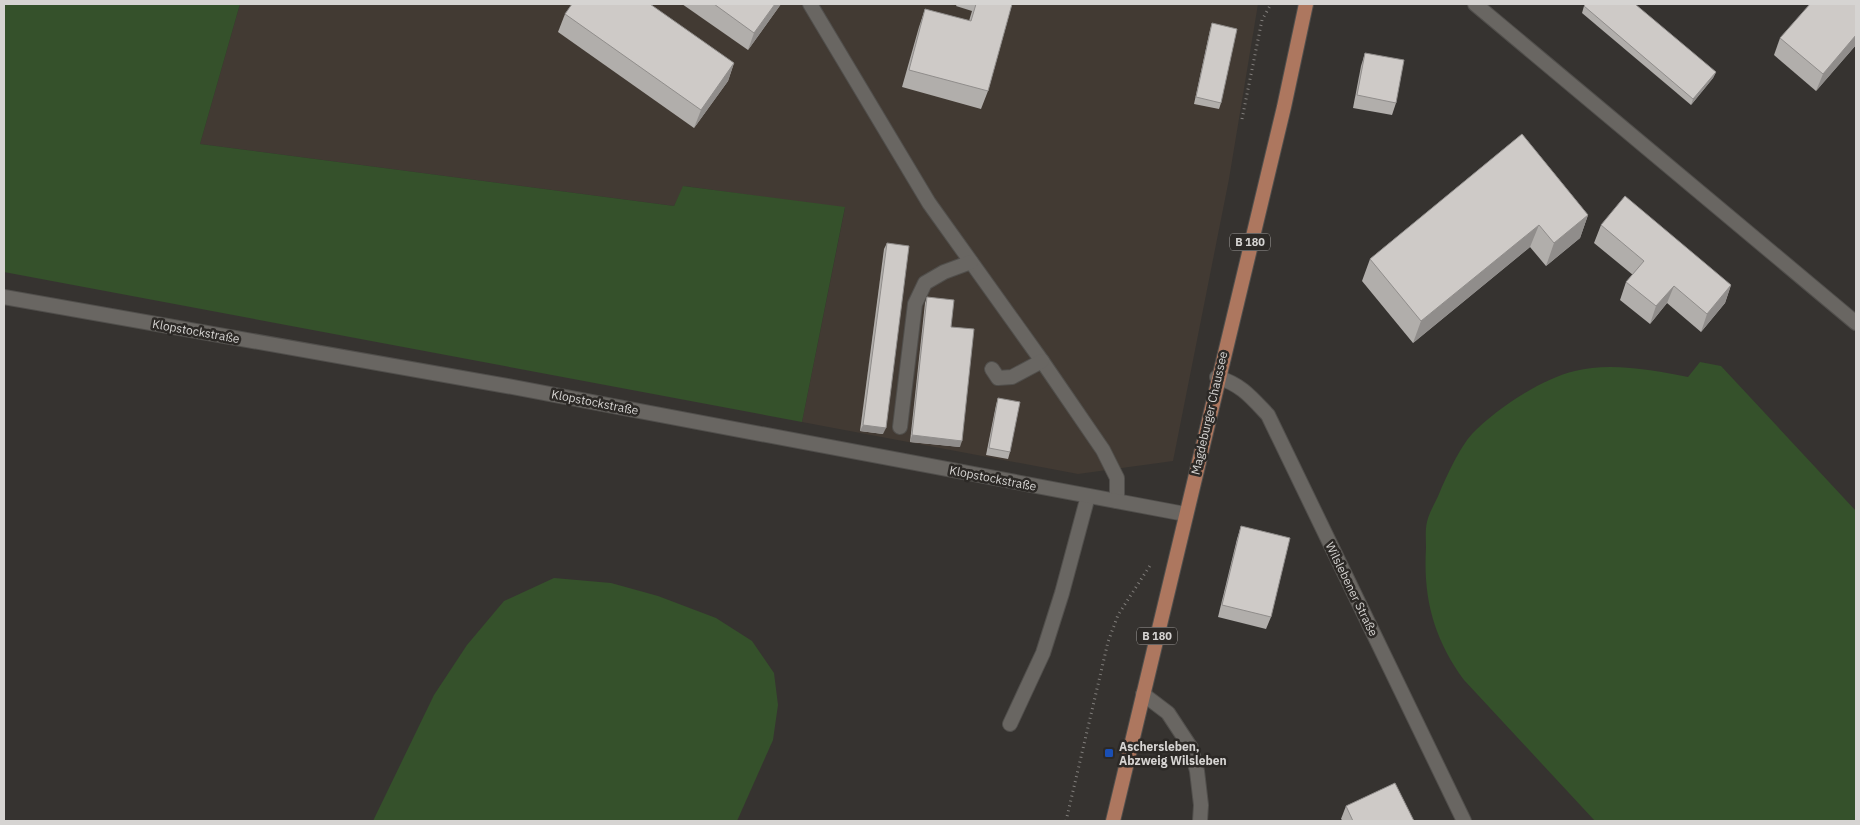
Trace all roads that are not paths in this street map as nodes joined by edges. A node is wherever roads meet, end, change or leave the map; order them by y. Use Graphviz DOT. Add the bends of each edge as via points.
graph roads {
  1 [pos="810,4"];
  2 [pos="1306,4"];
  3 [pos="1475,4"];
  4 [pos="970,262"];
  5 [pos="4,297"];
  6 [pos="1856,324"];
  7 [pos="1042,360"];
  8 [pos="992,369"];
  9 [pos="1218,377"];
  10 [pos="900,427"];
  11 [pos="1088,496"];
  12 [pos="1117,501"];
  13 [pos="1185,514"];
  14 [pos="1143,694"];
  15 [pos="1010,724"];
  16 [pos="1113,821"];
  17 [pos="1200,821"];
  18 [pos="1464,821"];
  1 -- 4 [label="street" via="929,203"];
  2 -- 9 [label="main road, Magdeburger Chaussee / B 180"];
  3 -- 6 [label="street"];
  4 -- 7 [label="street"];
  4 -- 10 [label="street" via="926,283 914,304"];
  5 -- 11 [label="street, Klopstockstraße" via="508,386"];
  7 -- 8 [label="street" via="1012,377 998,378"];
  7 -- 12 [label="street" via="1103,450 1117,478"];
  9 -- 13 [label="main road, Magdeburger Chaussee / B 180"];
  9 -- 18 [label="street, Wilslebener Straße" via="1245,389 1268,415"];
  11 -- 12 [label="street, Klopstockstraße"];
  11 -- 15 [label="street" via="1043,653"];
  12 -- 13 [label="street, Klopstockstraße"];
  13 -- 14 [label="main road, Magdeburger Chaussee / B 180"];
  14 -- 16 [label="main road, Magdeburger Chaussee / B 180"];
  14 -- 17 [label="street" via="1168,713 1191,748 1197,771"];
}
